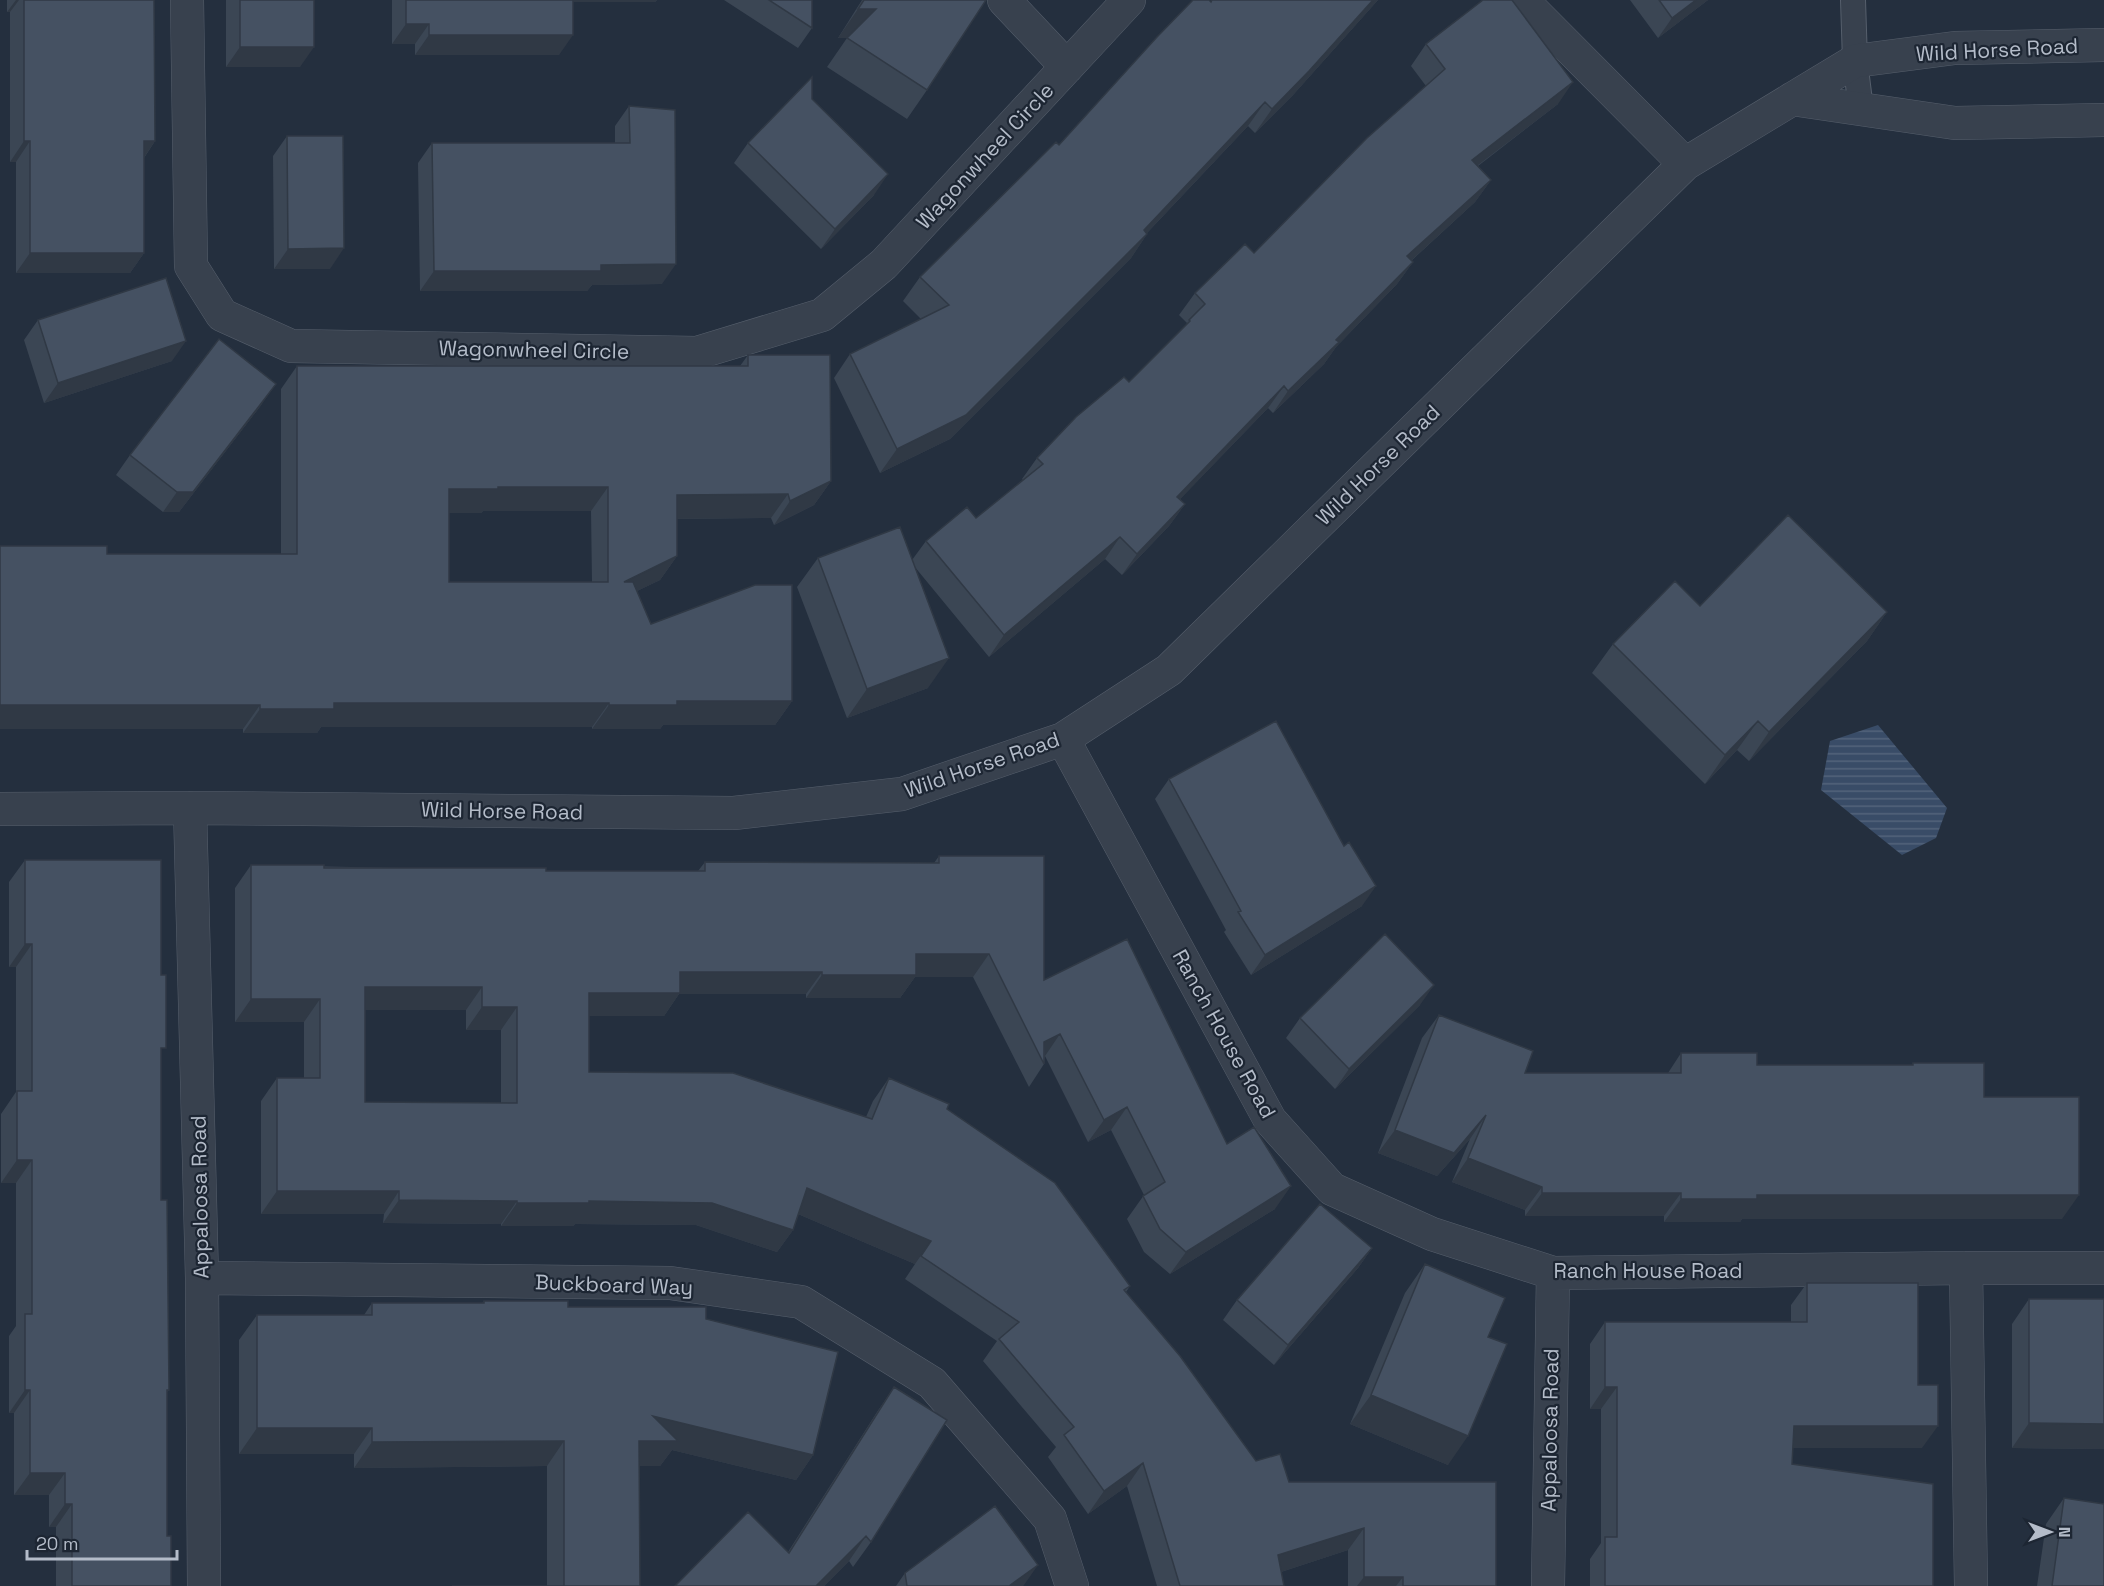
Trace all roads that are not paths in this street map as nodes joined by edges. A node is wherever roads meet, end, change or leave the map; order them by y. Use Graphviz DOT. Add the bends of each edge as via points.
graph roads {
  1 [pos="186,0"];
  2 [pos="1004,0"];
  3 [pos="1129,0"];
  4 [pos="1522,0"];
  5 [pos="1853,0"];
  6 [pos="2104,45"];
  7 [pos="1855,61"];
  8 [pos="1068,67"];
  9 [pos="1792,99"];
  10 [pos="1861,109"];
  11 [pos="2104,120"];
  12 [pos="1685,164"];
  13 [pos="1062,739"];
  14 [pos="190,808"];
  15 [pos="0,809"];
  16 [pos="1966,1268"];
  17 [pos="2104,1269"];
  18 [pos="1552,1274"];
  19 [pos="202,1278"];
  20 [pos="204,1586"];
  21 [pos="1072,1586"];
  22 [pos="1548,1586"];
  23 [pos="1971,1586"];
  1 -- 8 [label="street, Wagonwheel Circle" via="191,266 222,315 291,346 697,353 822,315 884,264"];
  2 -- 8 [label="street, Wagonwheel Circle"];
  3 -- 8 [label="street, Wagonwheel Circle"];
  4 -- 12 [label="street"];
  5 -- 7 [label="lane"];
  6 -- 7 [label="street, Wild Horse Road" via="1955,48"];
  7 -- 9 [label="street, Wild Horse Road"];
  7 -- 10 [label="lane"];
  9 -- 10 [label="street"];
  9 -- 12 [label="street, Wild Horse Road"];
  10 -- 11 [label="street" via="1955,123"];
  12 -- 13 [label="street, Wild Horse Road" via="1170,670"];
  13 -- 14 [label="street, Wild Horse Road" via="902,794 734,813"];
  13 -- 18 [label="street, Ranch House Road" via="1270,1120 1332,1188 1432,1234"];
  14 -- 15 [label="street, Wild Horse Road"];
  14 -- 19 [label="street, Appaloosa Road"];
  16 -- 17 [label="street, Ranch House Road"];
  16 -- 18 [label="street, Ranch House Road"];
  16 -- 23 [label="street"];
  18 -- 22 [label="street, Appaloosa Road"];
  19 -- 20 [label="street, Appaloosa Road"];
  19 -- 21 [label="street, Buckboard Way" via="669,1283 801,1302 932,1383 1050,1519"];
}
